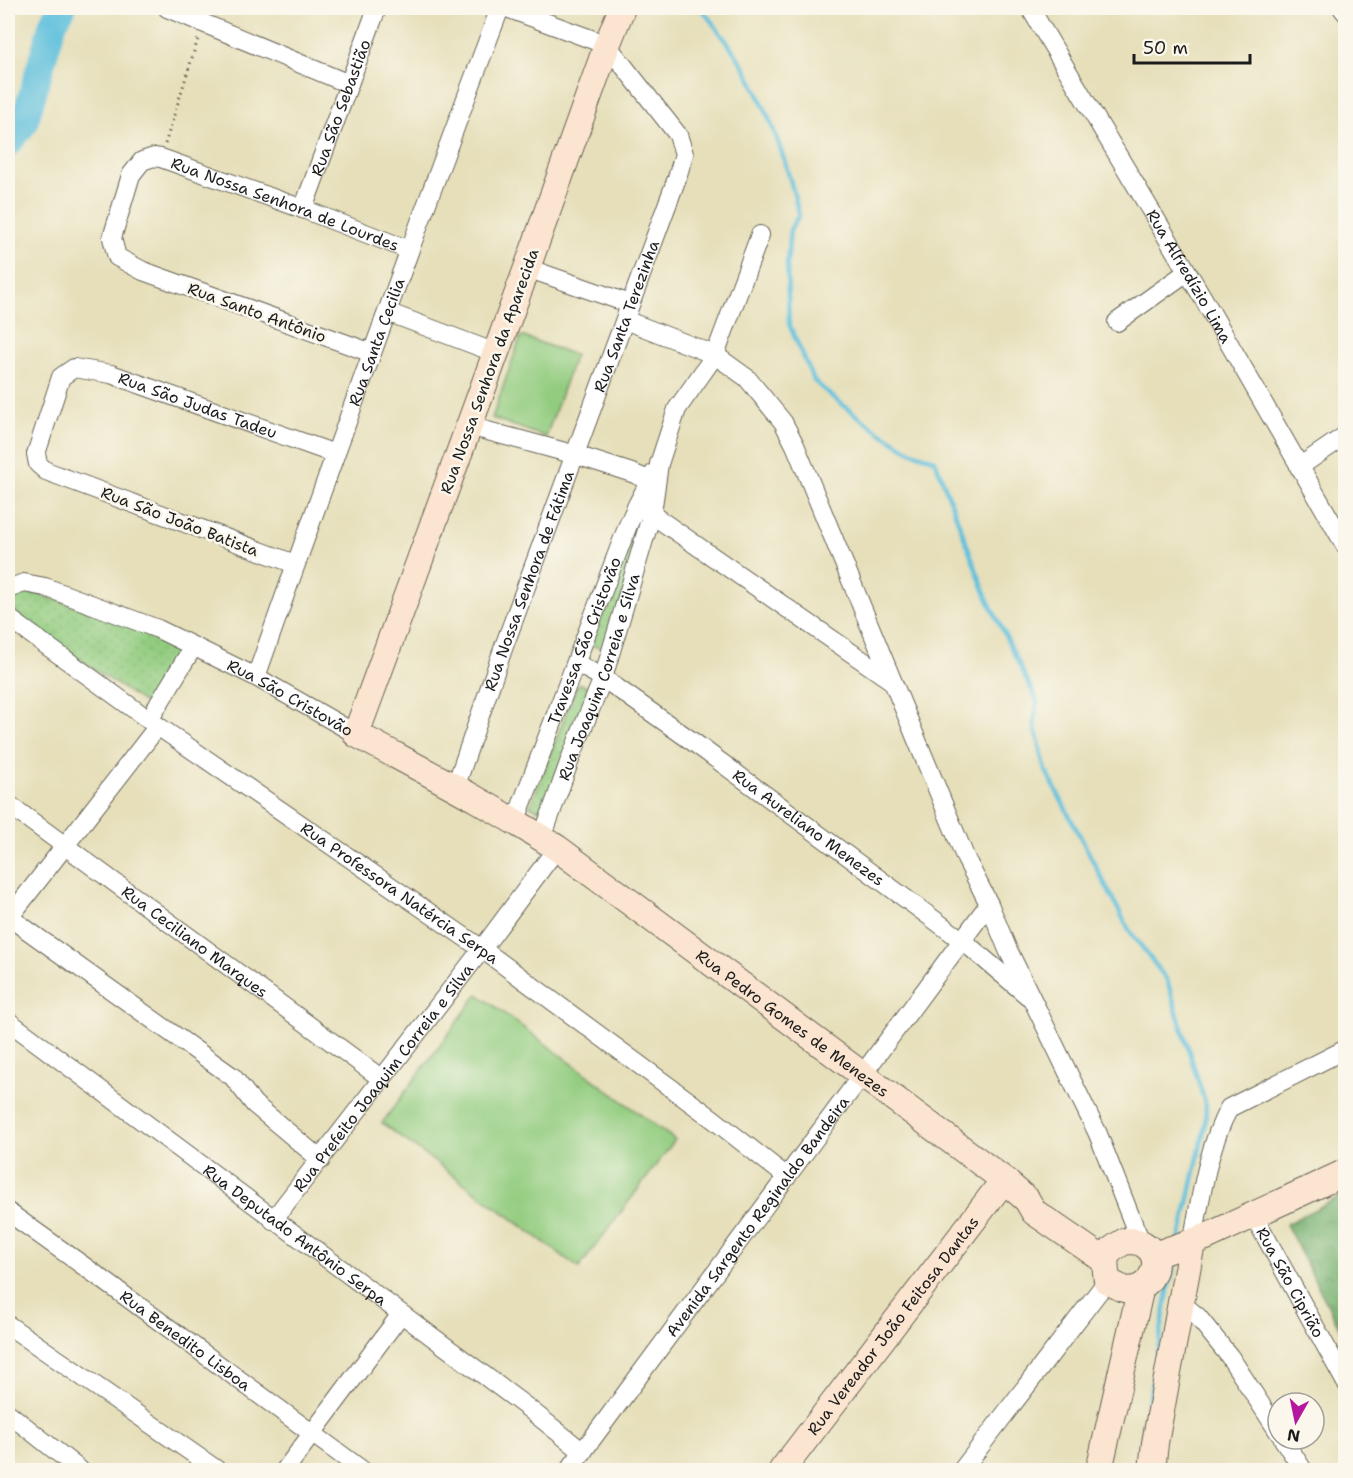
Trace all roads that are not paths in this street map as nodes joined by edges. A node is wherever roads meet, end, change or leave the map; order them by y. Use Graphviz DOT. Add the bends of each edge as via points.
graph roads {
  1 [pos="167,8"];
  2 [pos="377,8"];
  3 [pos="500,8"];
  4 [pos="507,8"];
  5 [pos="622,8"];
  6 [pos="1030,8"];
  7 [pos="1342,8"];
  8 [pos="1346,13"];
  9 [pos="607,45"];
  10 [pos="349,84"];
  11 [pos="161,158"];
  12 [pos="303,209"];
  13 [pos="760,235"];
  14 [pos="409,250"];
  15 [pos="527,268"];
  16 [pos="1187,272"];
  17 [pos="387,312"];
  18 [pos="628,312"];
  19 [pos="1117,322"];
  20 [pos="372,353"];
  21 [pos="496,353"];
  22 [pos="715,355"];
  23 [pos="61,377"];
  24 [pos="469,426"];
  25 [pos="1346,435"];
  26 [pos="335,454"];
  27 [pos="576,455"];
  28 [pos="1299,467"];
  29 [pos="653,482"];
  30 [pos="644,509"];
  31 [pos="1346,548"];
  32 [pos="296,564"];
  33 [pos="8,589"];
  34 [pos="8,615"];
  35 [pos="194,647"];
  36 [pos="576,663"];
  37 [pos="256,677"];
  38 [pos="603,678"];
  39 [pos="892,681"];
  40 [pos="153,723"];
  41 [pos="356,734"];
  42 [pos="455,788"];
  43 [pos="8,804"];
  44 [pos="515,822"];
  45 [pos="550,843"];
  46 [pos="64,845"];
  47 [pos="989,904"];
  48 [pos="8,918"];
  49 [pos="963,941"];
  50 [pos="482,949"];
  51 [pos="1034,1001"];
  52 [pos="8,1021"];
  53 [pos="1346,1049"];
  54 [pos="863,1076"];
  55 [pos="382,1079"];
  56 [pos="321,1160"];
  57 [pos="1346,1172"];
  58 [pos="787,1177"];
  59 [pos="1004,1180"];
  60 [pos="8,1212"];
  61 [pos="1253,1214"];
  62 [pos="273,1220"];
  63 [pos="1168,1247"];
  64 [pos="1107,1263"];
  65 [pos="1161,1293"];
  66 [pos="401,1314"];
  67 [pos="8,1325"];
  68 [pos="1346,1383"];
  69 [pos="1266,1412"];
  70 [pos="8,1413"];
  71 [pos="312,1434"];
  72 [pos="1291,1451"];
  73 [pos="583,1452"];
  74 [pos="80,1470"];
  75 [pos="217,1470"];
  76 [pos="285,1470"];
  77 [pos="362,1470"];
  78 [pos="569,1470"];
  79 [pos="782,1470"];
  80 [pos="962,1470"];
  81 [pos="1099,1470"];
  82 [pos="1152,1470"];
  83 [pos="1303,1470"];
  1 -- 10 [label="street"];
  2 -- 10 [label="street, Rua São Sebastião"];
  3 -- 14 [label="street, Rua Santa Cecilia"];
  4 -- 9 [label="street"];
  5 -- 9 [label="street, Rua Nossa Senhora da Aparecida"];
  6 -- 16 [label="street, Rua Alfredízio Lima"];
  7 -- 8 [label="street"];
  9 -- 15 [label="street, Rua Nossa Senhora da Aparecida"];
  9 -- 18 [label="street, Rua Santa Terezinha" via="678,135 684,154"];
  10 -- 12 [label="street, Rua São Sebastião"];
  11 -- 12 [label="street, Rua Nossa Senhora de Lourdes"];
  11 -- 20 [label="street, Rua Santo Antônio" via="142,160 131,176 112,238 117,256 143,271"];
  12 -- 14 [label="street, Rua Nossa Senhora de Lourdes"];
  13 -- 22 [label="street, Travessa São Cristovão"];
  14 -- 17 [label="street, Rua Santa Cecilia"];
  15 -- 18 [label="street"];
  15 -- 21 [label="street, Rua Nossa Senhora da Aparecida"];
  16 -- 19 [label="street"];
  16 -- 28 [label="street, Rua Alfredízio Lima"];
  17 -- 20 [label="street, Rua Santa Cecilia"];
  17 -- 21 [label="street"];
  18 -- 22 [label="street"];
  18 -- 27 [label="street, Rua Santa Terezinha"];
  20 -- 26 [label="street, Rua Santa Cecilia"];
  21 -- 24 [label="street, Rua Nossa Senhora da Aparecida"];
  22 -- 29 [label="street, Travessa São Cristovão" via="677,409"];
  22 -- 39 [label="street" via="747,378 783,422"];
  23 -- 26 [label="street, Rua São Judas Tadeu" via="74,368 111,374"];
  23 -- 32 [label="street, Rua São João Batista" via="36,454 38,464 46,471"];
  24 -- 27 [label="street"];
  24 -- 41 [label="street, Rua Nossa Senhora da Aparecida"];
  25 -- 28 [label="street"];
  26 -- 32 [label="street, Rua Santa Cecilia"];
  27 -- 29 [label="street, Rua Nossa Senhora de Fátima"];
  27 -- 42 [label="street, Rua Nossa Senhora de Fátima"];
  28 -- 31 [label="street, Rua Alfredízio Lima"];
  29 -- 30 [label="street, Travessa São Cristovão"];
  30 -- 36 [label="street, Travessa São Cristovão"];
  30 -- 38 [label="street, Rua Joaquim Correia e Silva"];
  30 -- 39 [label="street"];
  32 -- 37 [label="street, Rua Santa Cecilia"];
  33 -- 35 [label="street, Rua São Cristovão" via="24,583 45,587 158,629"];
  34 -- 40 [label="street, Rua Professora Natércia Serpa"];
  35 -- 37 [label="street, Rua São Cristovão"];
  35 -- 40 [label="street"];
  36 -- 38 [label="street, Rua Aureliano Menezes"];
  36 -- 44 [label="street, Travessa São Cristovão"];
  37 -- 41 [label="street, Rua São Cristovão"];
  38 -- 45 [label="street, Rua Joaquim Correia e Silva" via="571,757"];
  38 -- 49 [label="street, Rua Aureliano Menezes"];
  39 -- 47 [label="street" via="966,859"];
  40 -- 46 [label="street"];
  40 -- 50 [label="street, Rua Professora Natércia Serpa"];
  41 -- 42 [label="street, Rua São Cristovão"];
  42 -- 44 [label="street, Rua São Cristovão"];
  43 -- 46 [label="street, Rua Ceciliano Marques"];
  44 -- 45 [label="street, Rua São Cristovão"];
  45 -- 50 [label="street, Rua Prefeito Joaquim Correia e Silva"];
  45 -- 54 [label="street, Rua Pedro Gomes de Menezes"];
  46 -- 48 [label="street"];
  46 -- 55 [label="street, Rua Ceciliano Marques"];
  47 -- 49 [label="street, Avenida Sargento Reginaldo Bandeira"];
  47 -- 51 [label="street"];
  48 -- 56 [label="street" via="233,1077 255,1104"];
  49 -- 51 [label="street, Rua Aureliano Menezes"];
  49 -- 54 [label="street, Avenida Sargento Reginaldo Bandeira"];
  50 -- 55 [label="street, Rua Prefeito Joaquim Correia e Silva"];
  50 -- 58 [label="street, Rua Professora Natércia Serpa"];
  51 -- 63 [label="street" via="1098,1134 1134,1228"];
  52 -- 62 [label="street, Rua Deputado Antônio Serpa"];
  53 -- 63 [label="street" via="1229,1108 1220,1124 1205,1177"];
  54 -- 58 [label="street, Avenida Sargento Reginaldo Bandeira"];
  54 -- 59 [label="street, Rua Pedro Gomes de Menezes"];
  55 -- 56 [label="street, Rua Prefeito Joaquim Correia e Silva"];
  56 -- 62 [label="street, Rua Prefeito Joaquim Correia e Silva"];
  57 -- 61 [label="street"];
  58 -- 73 [label="street, Avenida Sargento Reginaldo Bandeira"];
  59 -- 64 [label="street, Rua Pedro Gomes de Menezes" via="1027,1200 1034,1212"];
  59 -- 79 [label="street, Rua Vereador João Feitosa Dantas"];
  60 -- 71 [label="street, Rua Benedito Lisboa"];
  61 -- 63 [label="street"];
  61 -- 68 [label="street, Rua São Ciprião"];
  62 -- 66 [label="street, Rua Deputado Antônio Serpa"];
  63 -- 64 [label="street" via="1125,1240"];
  63 -- 65 [label="street"];
  63 -- 65 [label="street" via="1155,1270"];
  64 -- 65 [label="street" via="1125,1289"];
  64 -- 80 [label="street"];
  65 -- 69 [label="street" via="1198,1317"];
  65 -- 81 [label="street"];
  65 -- 82 [label="street"];
  66 -- 71 [label="street"];
  66 -- 73 [label="street, Rua Deputado Antônio Serpa"];
  67 -- 75 [label="street"];
  70 -- 74 [label="street"];
  71 -- 76 [label="street"];
  71 -- 77 [label="street, Rua Benedito Lisboa"];
  72 -- 83 [label="street"];
  73 -- 78 [label="street, Avenida Sargento Reginaldo Bandeira"];
}
